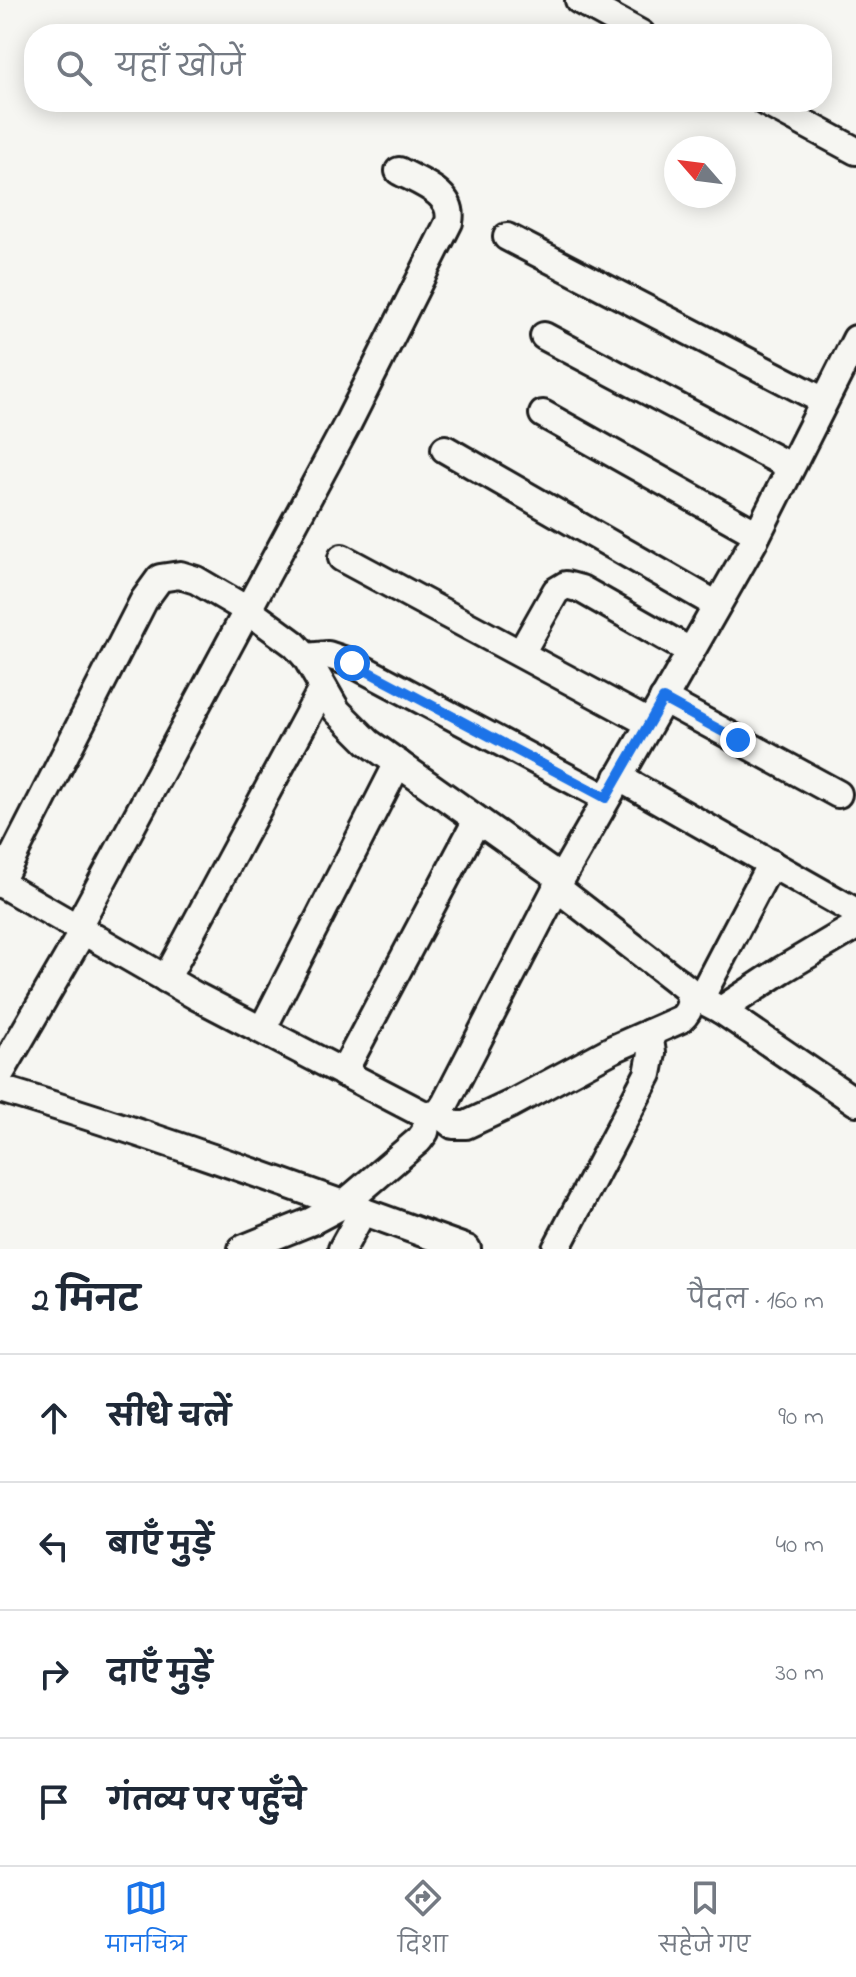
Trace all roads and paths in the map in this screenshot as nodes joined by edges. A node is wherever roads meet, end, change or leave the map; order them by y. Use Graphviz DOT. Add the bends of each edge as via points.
graph roads {
  1 [pos="579,0"];
  2 [pos="623,24"];
  3 [pos="784,112"];
  4 [pos="856,151"];
  5 [pos="399,171"];
  6 [pos="507,237"];
  7 [pos="544,336"];
  8 [pos="856,339"];
  9 [pos="824,401"];
  10 [pos="543,414"];
  11 [pos="445,449"];
  12 [pos="791,467"];
  13 [pos="757,534"];
  14 [pos="342,558"];
  15 [pos="717,605"];
  16 [pos="249,611"];
  17 [pos="690,651"];
  18 [pos="521,653"];
  19 [pos="306,657"];
  20 [pos="322,689"];
  21 [pos="663,699"];
  22 [pos="649,723"];
  23 [pos="398,763"];
  24 [pos="612,787"];
  25 [pos="838,794"];
  26 [pos="477,820"];
  27 [pos="771,863"];
  28 [pos="0,882"];
  29 [pos="558,883"];
  30 [pos="856,912"];
  31 [pos="856,926"];
  32 [pos="80,929"];
  33 [pos="166,979"];
  34 [pos="704,1001"];
  35 [pos="262,1030"];
  36 [pos="649,1033"];
  37 [pos="343,1073"];
  38 [pos="0,1074"];
  39 [pos="0,1089"];
  40 [pos="856,1102"];
  41 [pos="433,1114"];
  42 [pos="353,1208"];
  43 [pos="242,1249"];
  44 [pos="342,1249"];
  45 [pos="467,1249"];
  46 [pos="556,1249"];
  1 -- 2 [label="street"];
  3 -- 4 [label="street"];
  5 -- 16 [label="street" via="446,201 449,222"];
  6 -- 9 [label="street"];
  7 -- 12 [label="street"];
  8 -- 9 [label="street"];
  9 -- 12 [label="street"];
  10 -- 13 [label="street"];
  11 -- 15 [label="street"];
  12 -- 13 [label="street"];
  13 -- 15 [label="street"];
  14 -- 18 [label="street"];
  15 -- 17 [label="street"];
  16 -- 19 [label="street"];
  16 -- 28 [label="street" via="196,580 180,575 160,578"];
  16 -- 32 [label="street"];
  17 -- 18 [label="street" via="566,585 556,591"];
  17 -- 21 [label="street"];
  18 -- 22 [label="street"];
  19 -- 20 [label="street"];
  19 -- 24 [label="street" via="328,655 352,663"];
  20 -- 23 [label="street" via="350,725"];
  20 -- 33 [label="street"];
  21 -- 22 [label="street"];
  21 -- 25 [label="street"];
  22 -- 24 [label="street"];
  23 -- 26 [label="street"];
  23 -- 35 [label="street"];
  24 -- 27 [label="street"];
  24 -- 29 [label="street"];
  26 -- 29 [label="street"];
  26 -- 37 [label="street"];
  27 -- 30 [label="street"];
  27 -- 34 [label="street"];
  28 -- 32 [label="street"];
  29 -- 34 [label="street"];
  29 -- 41 [label="street" via="446,1102"];
  31 -- 34 [label="street" via="782,970"];
  32 -- 33 [label="street"];
  32 -- 38 [label="street"];
  33 -- 35 [label="street"];
  34 -- 36 [label="street"];
  34 -- 40 [label="street"];
  35 -- 37 [label="street"];
  36 -- 41 [label="street" via="466,1125 453,1125"];
  36 -- 46 [label="street" via="648,1074"];
  37 -- 41 [label="street"];
  39 -- 42 [label="street"];
  41 -- 42 [label="street" via="419,1140"];
  42 -- 43 [label="street"];
  42 -- 44 [label="street"];
  42 -- 45 [label="street"];
}
